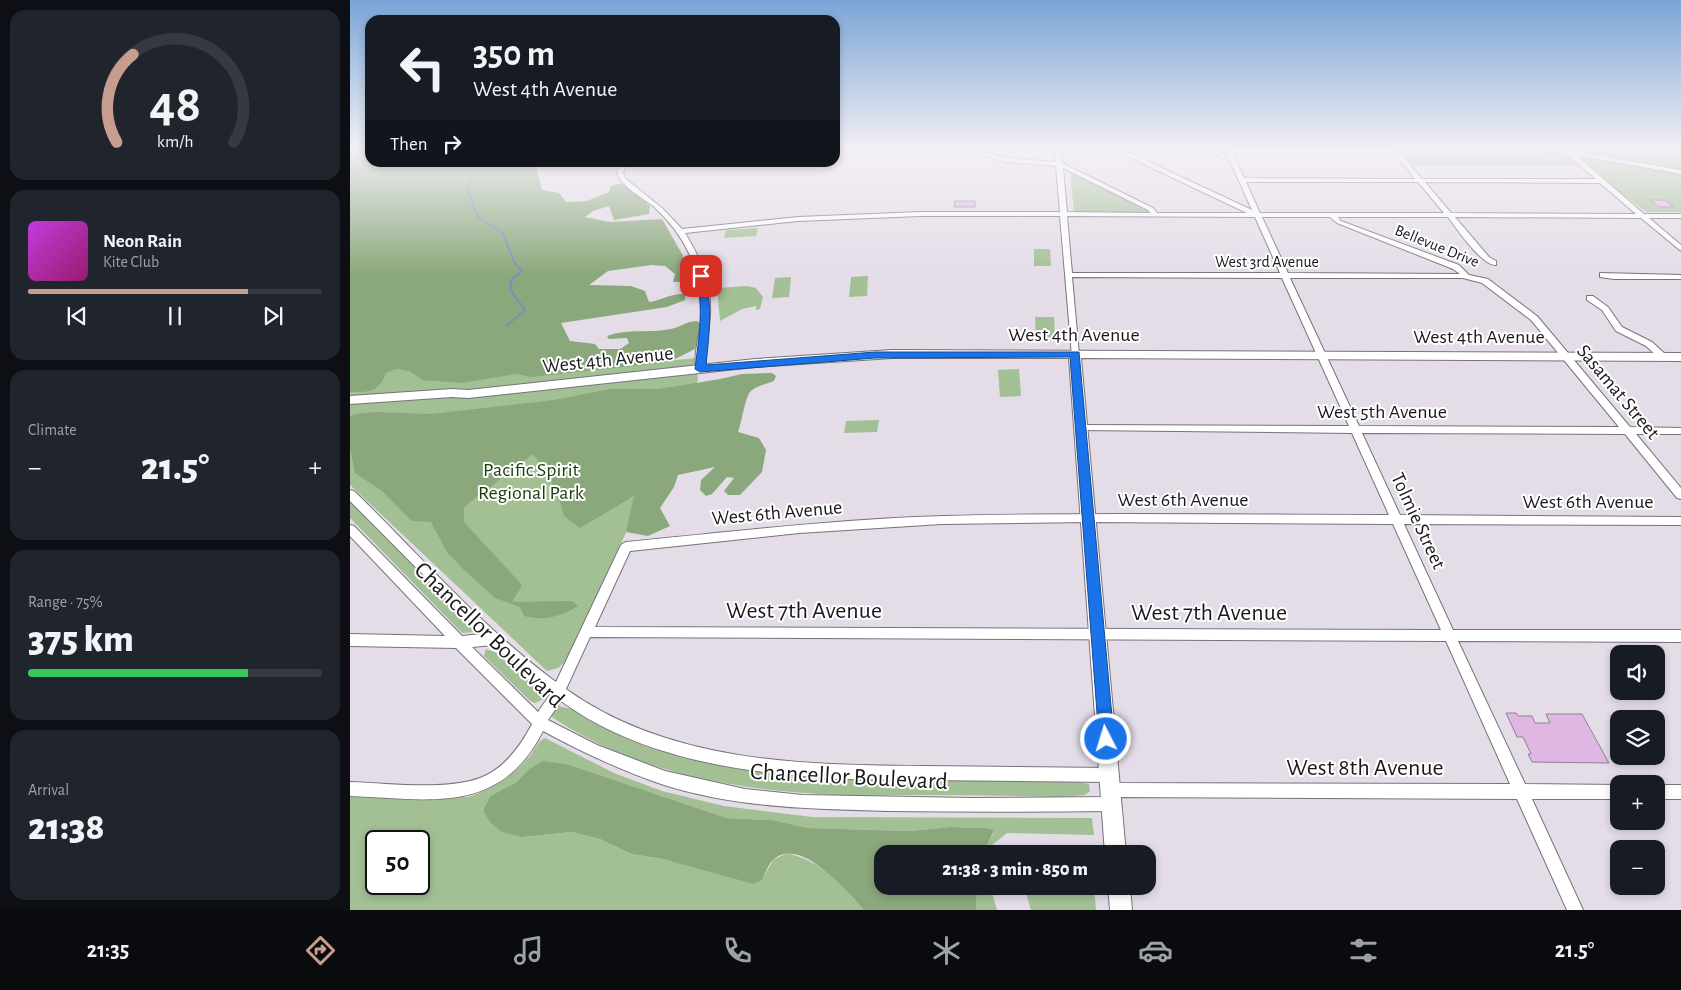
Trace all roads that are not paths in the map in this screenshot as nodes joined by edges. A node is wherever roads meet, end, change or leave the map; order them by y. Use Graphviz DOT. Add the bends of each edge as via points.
graph roads {
  1 [pos="636,190"];
  2 [pos="1062,190"];
  3 [pos="1113,190"];
  4 [pos="1205,190"];
  5 [pos="1246,190"];
  6 [pos="1429,190"];
  7 [pos="1612,190"];
  8 [pos="1064,214"];
  9 [pos="1154,214"];
  10 [pos="1256,214"];
  11 [pos="1332,215"];
  12 [pos="1449,216"];
  13 [pos="1642,216"];
  14 [pos="1681,216"];
  15 [pos="680,231"];
  16 [pos="1681,249"];
  17 [pos="1492,263"];
  18 [pos="1068,275"];
  19 [pos="1603,275"];
  20 [pos="1285,276"];
  21 [pos="1466,276"];
  22 [pos="1681,277"];
  23 [pos="1590,298"];
  24 [pos="1527,313"];
  25 [pos="1075,354"];
  26 [pos="1321,354"];
  27 [pos="1565,356"];
  28 [pos="1662,356"];
  29 [pos="1681,357"];
  30 [pos="700,369"];
  31 [pos="468,394"];
  32 [pos="350,400"];
  33 [pos="350,407"];
  34 [pos="1082,428"];
  35 [pos="1355,429"];
  36 [pos="1627,430"];
  37 [pos="1681,431"];
  38 [pos="350,494"];
  39 [pos="1681,495"];
  40 [pos="1088,518"];
  41 [pos="1396,519"];
  42 [pos="1681,521"];
  43 [pos="350,529"];
  44 [pos="586,632"];
  45 [pos="1098,634"];
  46 [pos="1449,636"];
  47 [pos="1681,636"];
  48 [pos="496,639"];
  49 [pos="350,640"];
  50 [pos="459,642"];
  51 [pos="558,690"];
  52 [pos="540,723"];
  53 [pos="350,789"];
  54 [pos="1111,790"];
  55 [pos="1520,791"];
  56 [pos="1610,792"];
  57 [pos="1665,792"];
  58 [pos="1681,792"];
  59 [pos="1115,845"];
  60 [pos="1120,895"];
  61 [pos="1121,910"];
  62 [pos="1575,910"];
  1 -- 15 [label="street"];
  2 -- 8 [label="street"];
  3 -- 9 [label="street"];
  4 -- 10 [label="street"];
  5 -- 10 [label="street, Tolmie Street"];
  6 -- 12 [label="street"];
  7 -- 13 [label="street"];
  8 -- 9 [label="street"];
  8 -- 15 [label="street" via="868,216"];
  8 -- 18 [label="street"];
  9 -- 10 [label="street"];
  10 -- 11 [label="street"];
  10 -- 20 [label="street, Tolmie Street"];
  11 -- 12 [label="street"];
  11 -- 21 [label="street, Bellevue Drive" via="1338,222 1456,267"];
  12 -- 13 [label="street"];
  12 -- 17 [label="street"];
  13 -- 14 [label="street"];
  13 -- 16 [label="street"];
  15 -- 30 [label="street" via="695,258 706,296"];
  18 -- 20 [label="street, West 3rd Avenue"];
  18 -- 25 [label="street"];
  19 -- 22 [label="street"];
  20 -- 21 [label="street, West 3rd Avenue"];
  20 -- 26 [label="street, Tolmie Street"];
  21 -- 24 [label="street, Bellevue Drive" via="1485,281"];
  23 -- 28 [label="street" via="1605,309 1619,329 1649,344"];
  24 -- 27 [label="street, Sasamat Street"];
  25 -- 26 [label="main road, West 4th Avenue"];
  25 -- 30 [label="main road, West 4th Avenue" via="875,355"];
  25 -- 34 [label="main road"];
  26 -- 27 [label="main road, West 4th Avenue"];
  26 -- 35 [label="street, Tolmie Street"];
  27 -- 28 [label="main road, West 4th Avenue"];
  27 -- 36 [label="street, Sasamat Street"];
  28 -- 29 [label="main road, West 4th Avenue"];
  30 -- 31 [label="main road, West 4th Avenue"];
  31 -- 32 [label="main road"];
  31 -- 33 [label="main road" via="433,401"];
  34 -- 35 [label="street, West 5th Avenue"];
  34 -- 40 [label="main road"];
  35 -- 36 [label="street, West 5th Avenue"];
  35 -- 41 [label="street, Tolmie Street"];
  36 -- 37 [label="street, West 5th Avenue"];
  36 -- 39 [label="street, Sasamat Street"];
  38 -- 48 [label="street, Chancellor Boulevard"];
  40 -- 41 [label="street, West 6th Avenue"];
  40 -- 44 [label="street, West 6th Avenue" via="901,522 626,547"];
  40 -- 45 [label="main road"];
  41 -- 42 [label="street, West 6th Avenue"];
  41 -- 46 [label="street, Tolmie Street"];
  43 -- 50 [label="street, Chancellor Boulevard"];
  44 -- 45 [label="street, West 7th Avenue"];
  44 -- 51 [label="street"];
  45 -- 46 [label="street, West 7th Avenue"];
  45 -- 54 [label="main road"];
  46 -- 47 [label="street, West 7th Avenue"];
  46 -- 55 [label="street, Tolmie Street"];
  48 -- 50 [label="street"];
  48 -- 51 [label="street, Chancellor Boulevard" via="524,666"];
  49 -- 50 [label="street"];
  50 -- 52 [label="street, Chancellor Boulevard"];
  51 -- 52 [label="street"];
  51 -- 54 [label="street, Chancellor Boulevard" via="605,719 641,736 706,755 760,765"];
  52 -- 53 [label="street" via="515,761 501,774 478,786 436,790"];
  52 -- 54 [label="street, Chancellor Boulevard" via="593,750 665,778 745,796 802,802 972,805"];
  54 -- 55 [label="street, West 8th Avenue"];
  54 -- 59 [label="main road"];
  55 -- 56 [label="street, West 8th Avenue"];
  55 -- 62 [label="street, Tolmie Street"];
  57 -- 58 [label="street"];
  60 -- 61 [label="main road"];
}
